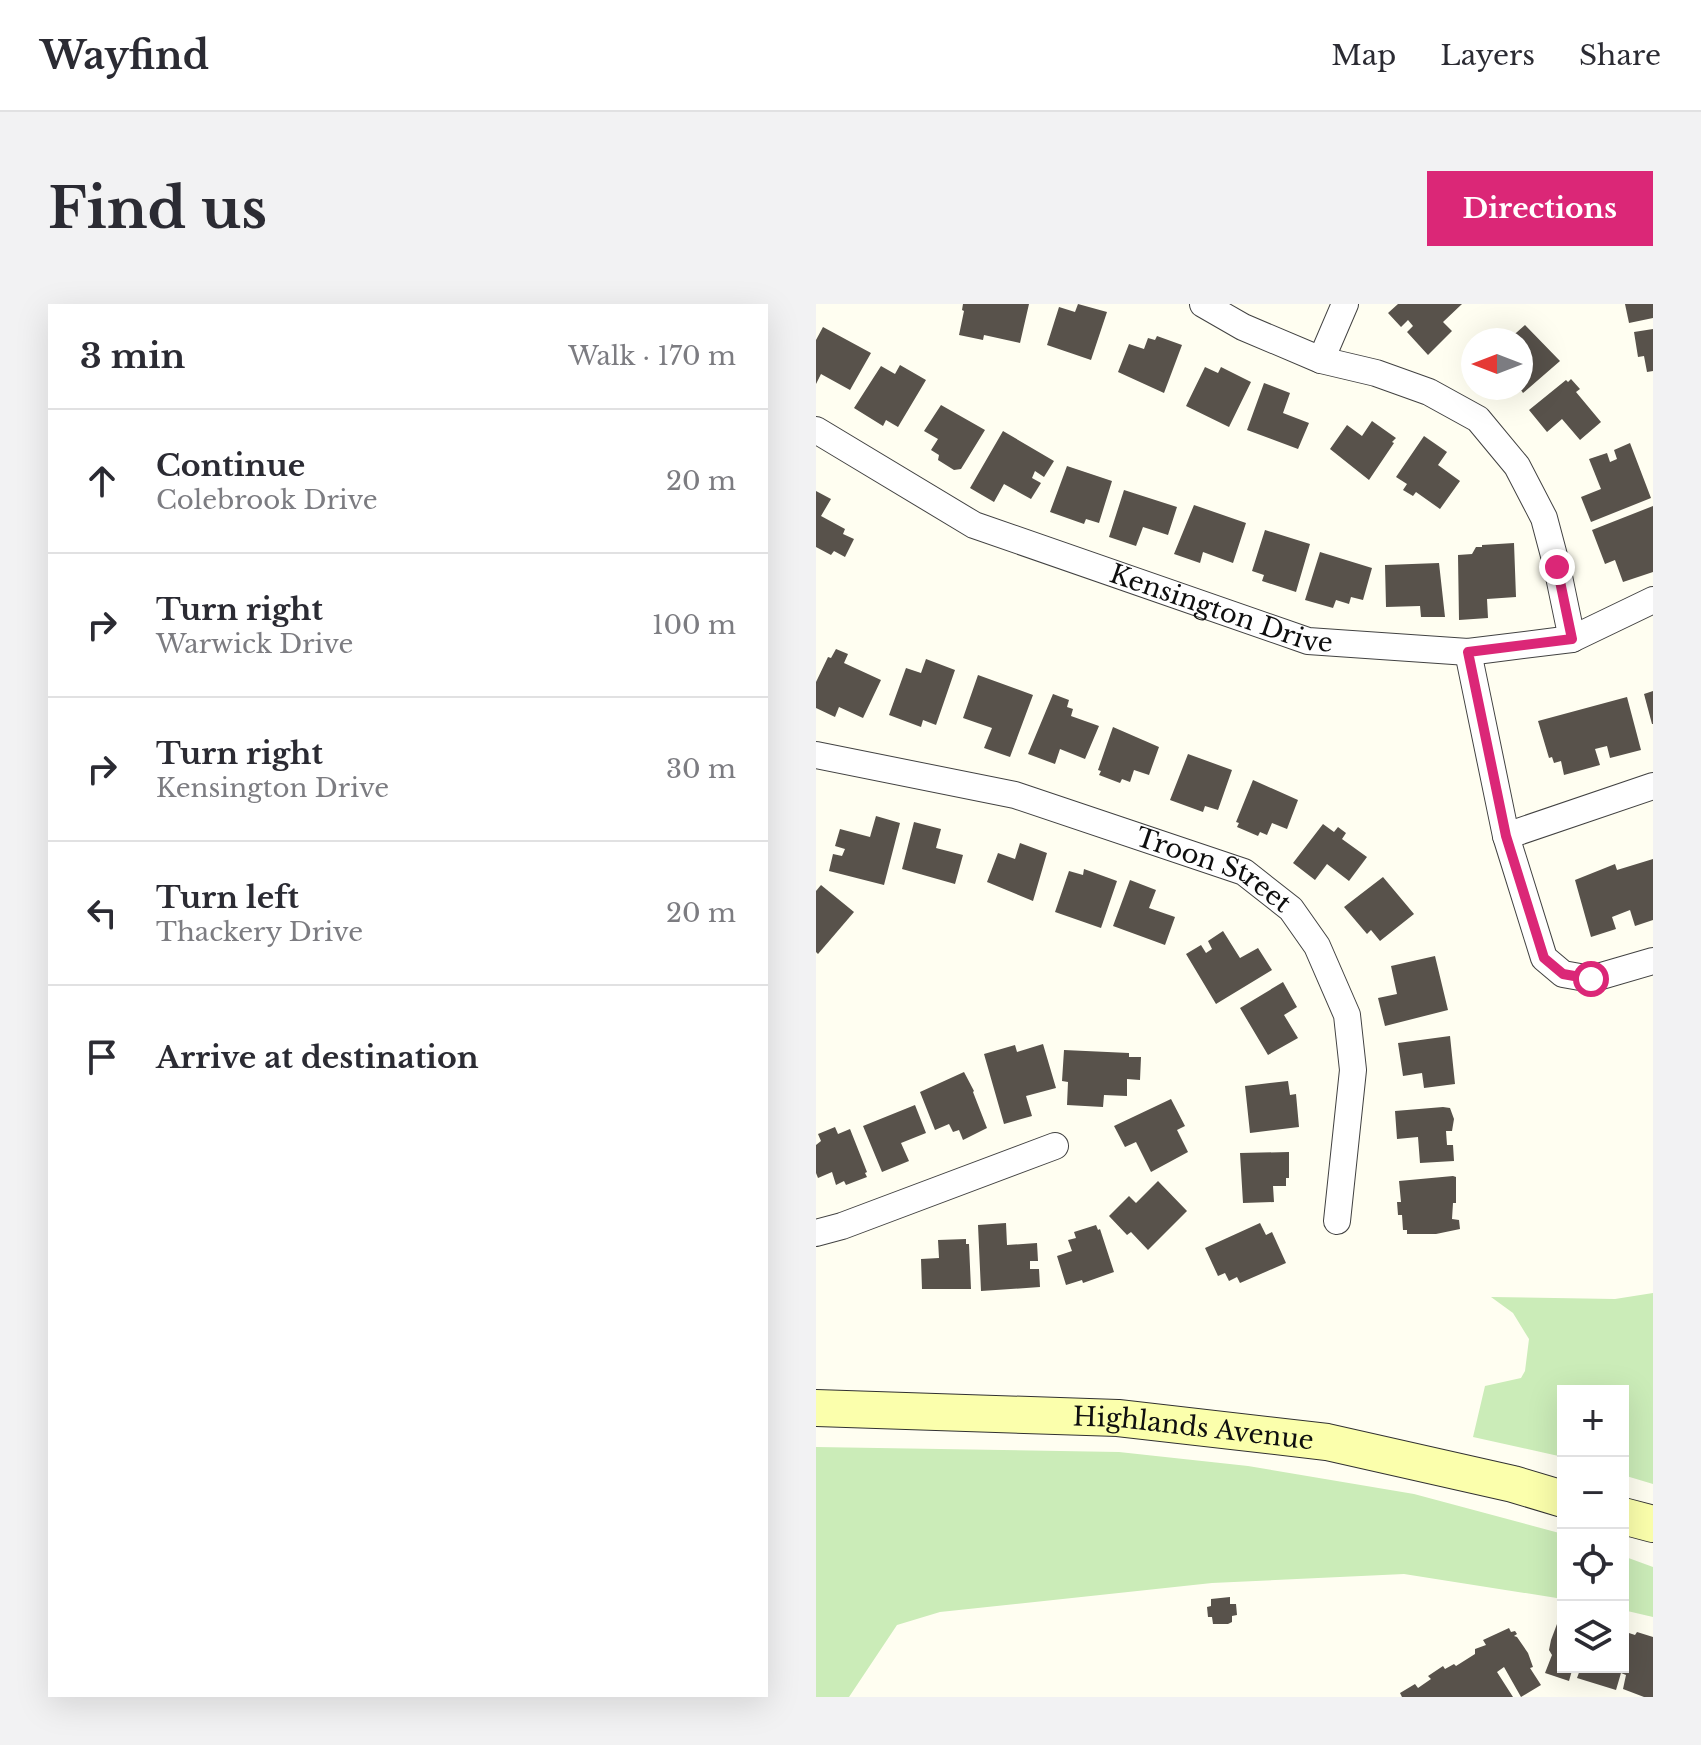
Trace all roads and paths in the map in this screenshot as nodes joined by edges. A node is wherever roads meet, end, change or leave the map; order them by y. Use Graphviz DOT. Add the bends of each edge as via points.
graph roads {
  1 [pos="1203,304"];
  2 [pos="1345,304"];
  3 [pos="1321,360"];
  4 [pos="816,430"];
  5 [pos="1653,600"];
  6 [pos="1572,639"];
  7 [pos="1468,652"];
  8 [pos="817,758"];
  9 [pos="1653,786"];
  10 [pos="1506,836"];
  11 [pos="1653,961"];
  12 [pos="1055,1146"];
  13 [pos="1337,1221"];
  14 [pos="816,1233"];
  15 [pos="816,1408"];
  16 [pos="1557,1497"];
  17 [pos="1629,1518"];
  18 [pos="1653,1524"];
  1 -- 3 [label="street"];
  2 -- 3 [label="street"];
  3 -- 6 [label="street" via="1429,392 1478,419 1517,466 1544,518"];
  4 -- 7 [label="street, Kensington Drive" via="974,525 1308,641"];
  5 -- 6 [label="street, Kensington Drive"];
  6 -- 7 [label="street, Kensington Drive"];
  7 -- 10 [label="street"];
  8 -- 13 [label="street, Troon Street" via="1015,795 1244,872 1291,909 1317,946 1347,1015 1353,1070"];
  9 -- 10 [label="street"];
  10 -- 11 [label="street" via="1544,958 1563,974 1591,979"];
  12 -- 14 [label="street"];
  15 -- 16 [label="main road, Highlands Avenue" via="1118,1418 1327,1442"];
  17 -- 18 [label="main road"];
}
